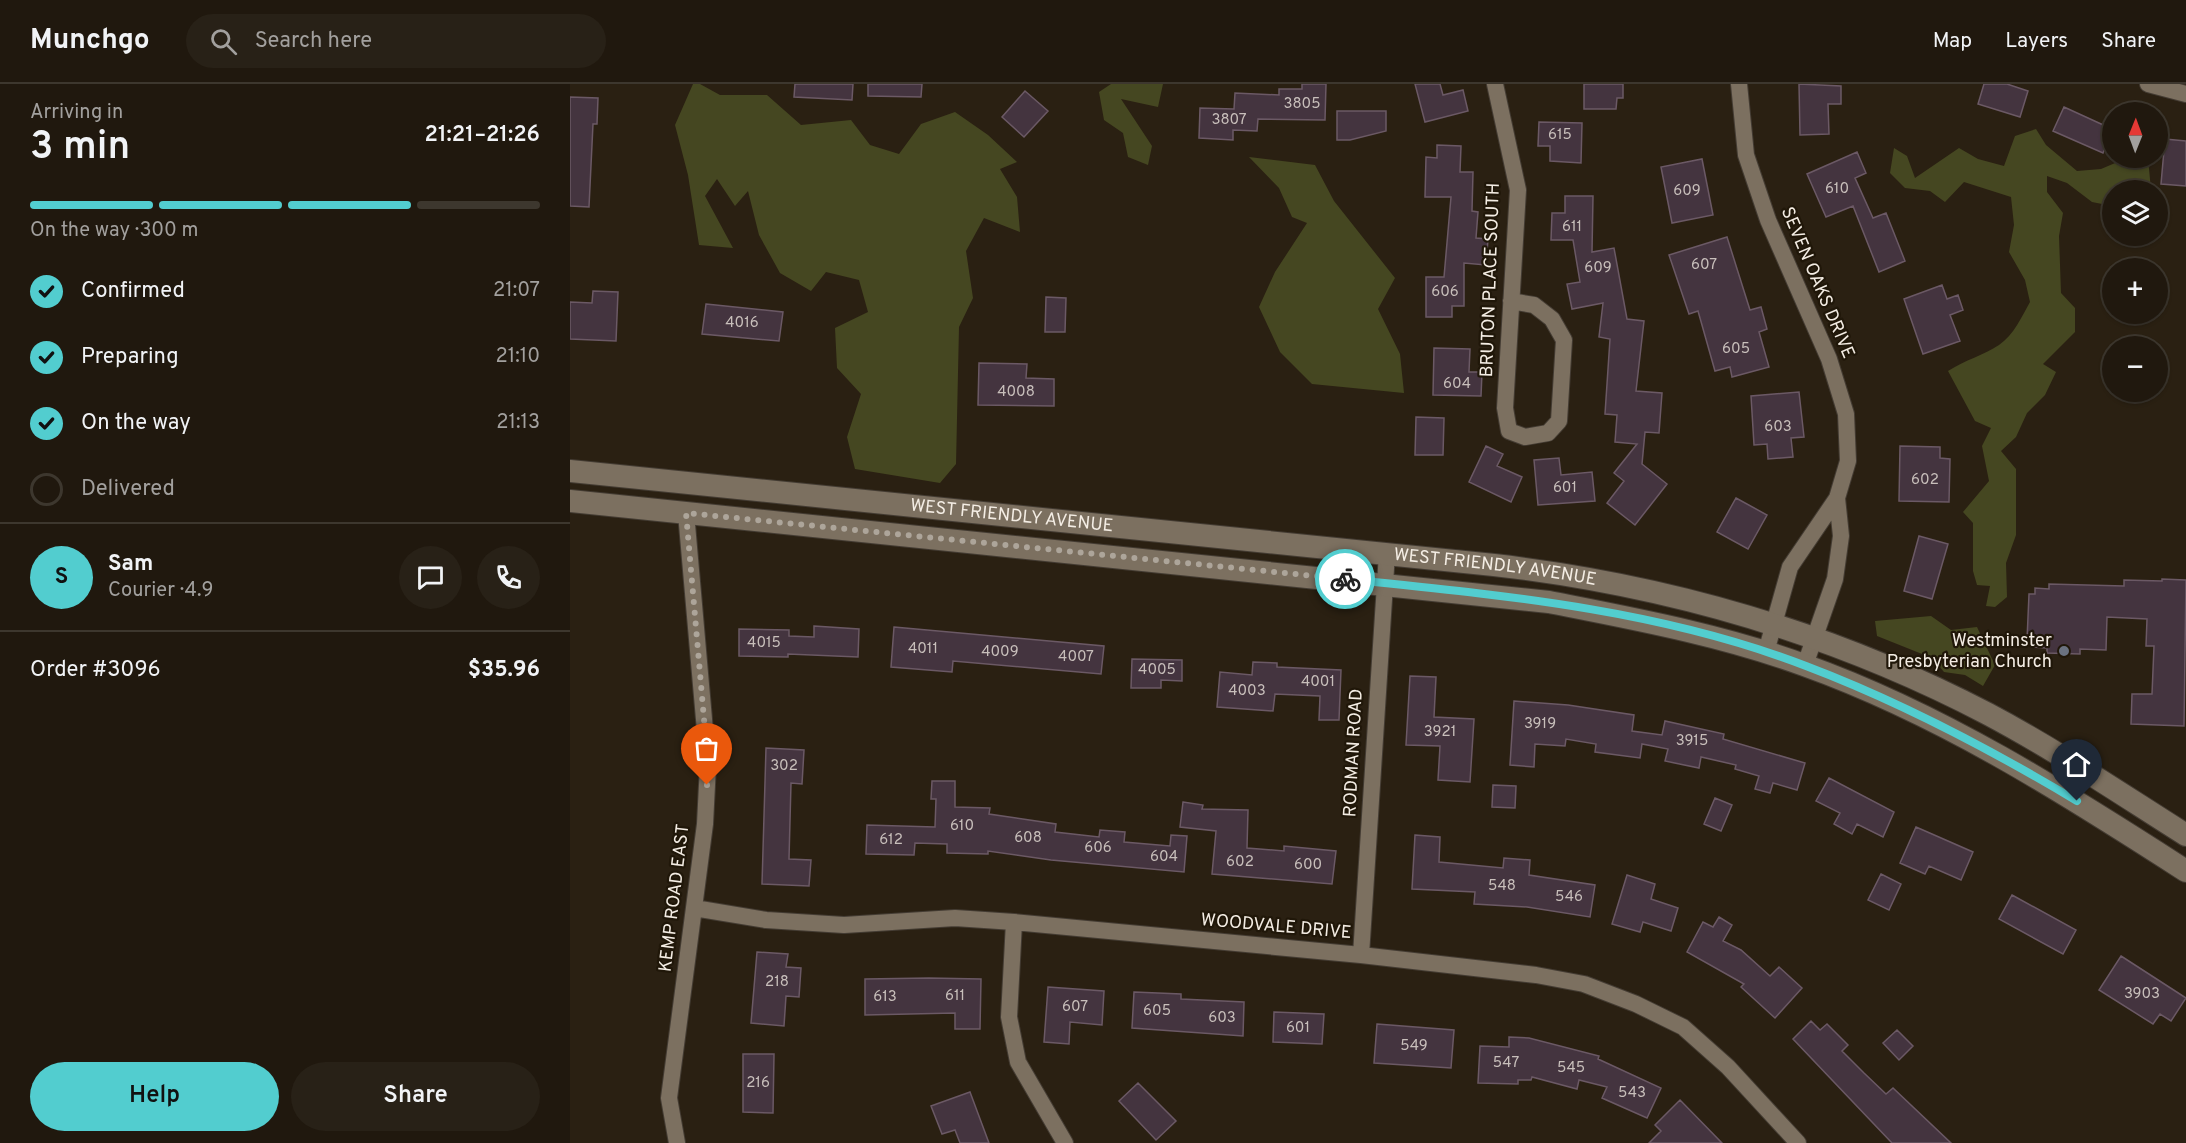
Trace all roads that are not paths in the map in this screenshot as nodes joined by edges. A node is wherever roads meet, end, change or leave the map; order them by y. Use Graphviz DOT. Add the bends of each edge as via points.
graph roads {
  1 [pos="1495,84"];
  2 [pos="1739,84"];
  3 [pos="2148,84"];
  4 [pos="2186,94"];
  5 [pos="1512,301"];
  6 [pos="570,471"];
  7 [pos="1837,498"];
  8 [pos="570,501"];
  9 [pos="686,513"];
  10 [pos="1387,553"];
  11 [pos="1384,583"];
  12 [pos="1775,623"];
  13 [pos="1815,636"];
  14 [pos="1766,652"];
  15 [pos="1805,665"];
  16 [pos="2186,835"];
  17 [pos="2186,871"];
  18 [pos="694,908"];
  19 [pos="1014,922"];
  20 [pos="1361,955"];
  21 [pos="677,1143"];
  22 [pos="1065,1143"];
  23 [pos="1798,1143"];
  1 -- 5 [label="street, BRUTON PLACE SOUTH" via="1518,190"];
  2 -- 7 [label="street, SEVEN OAKS DRIVE" via="1746,154 1768,220 1829,359 1846,414 1848,461"];
  3 -- 4 [label="street"];
  5 -- 5 [label="street, BRUTON PLACE SOUTH" via="1505,408 1509,430 1525,437 1548,433 1559,421 1564,340 1552,319 1534,305"];
  6 -- 10 [label="main road, WEST FRIENDLY AVENUE"];
  7 -- 12 [label="street, SEVEN OAKS DRIVE" via="1790,567"];
  7 -- 13 [label="street, SEVEN OAKS DRIVE" via="1841,537 1835,579"];
  8 -- 9 [label="main road, WEST FRIENDLY AVENUE"];
  9 -- 11 [label="main road, WEST FRIENDLY AVENUE"];
  9 -- 18 [label="street, KEMP ROAD EAST" via="708,765"];
  10 -- 11 [label="street, RODMAN ROAD"];
  10 -- 12 [label="main road, WEST FRIENDLY AVENUE" via="1554,572 1702,602"];
  11 -- 14 [label="main road, WEST FRIENDLY AVENUE" via="1549,602 1686,629"];
  11 -- 20 [label="street, RODMAN ROAD"];
  12 -- 13 [label="main road, WEST FRIENDLY AVENUE"];
  12 -- 14 [label="street, SEVEN OAKS DRIVE"];
  13 -- 15 [label="street, SEVEN OAKS DRIVE"];
  13 -- 16 [label="main road, WEST FRIENDLY AVENUE" via="1988,714"];
  14 -- 15 [label="main road, WEST FRIENDLY AVENUE"];
  15 -- 17 [label="main road, WEST FRIENDLY AVENUE" via="1974,741"];
  18 -- 19 [label="street, WOODVALE DRIVE" via="765,920 844,925 955,918"];
  18 -- 21 [label="street, KEMP ROAD EAST" via="669,1098"];
  19 -- 20 [label="street, WOODVALE DRIVE"];
  19 -- 22 [label="street" via="1009,1017 1018,1062"];
  20 -- 23 [label="street, WOODVALE DRIVE" via="1536,975 1584,984 1636,1004 1683,1027 1728,1067"];
}
